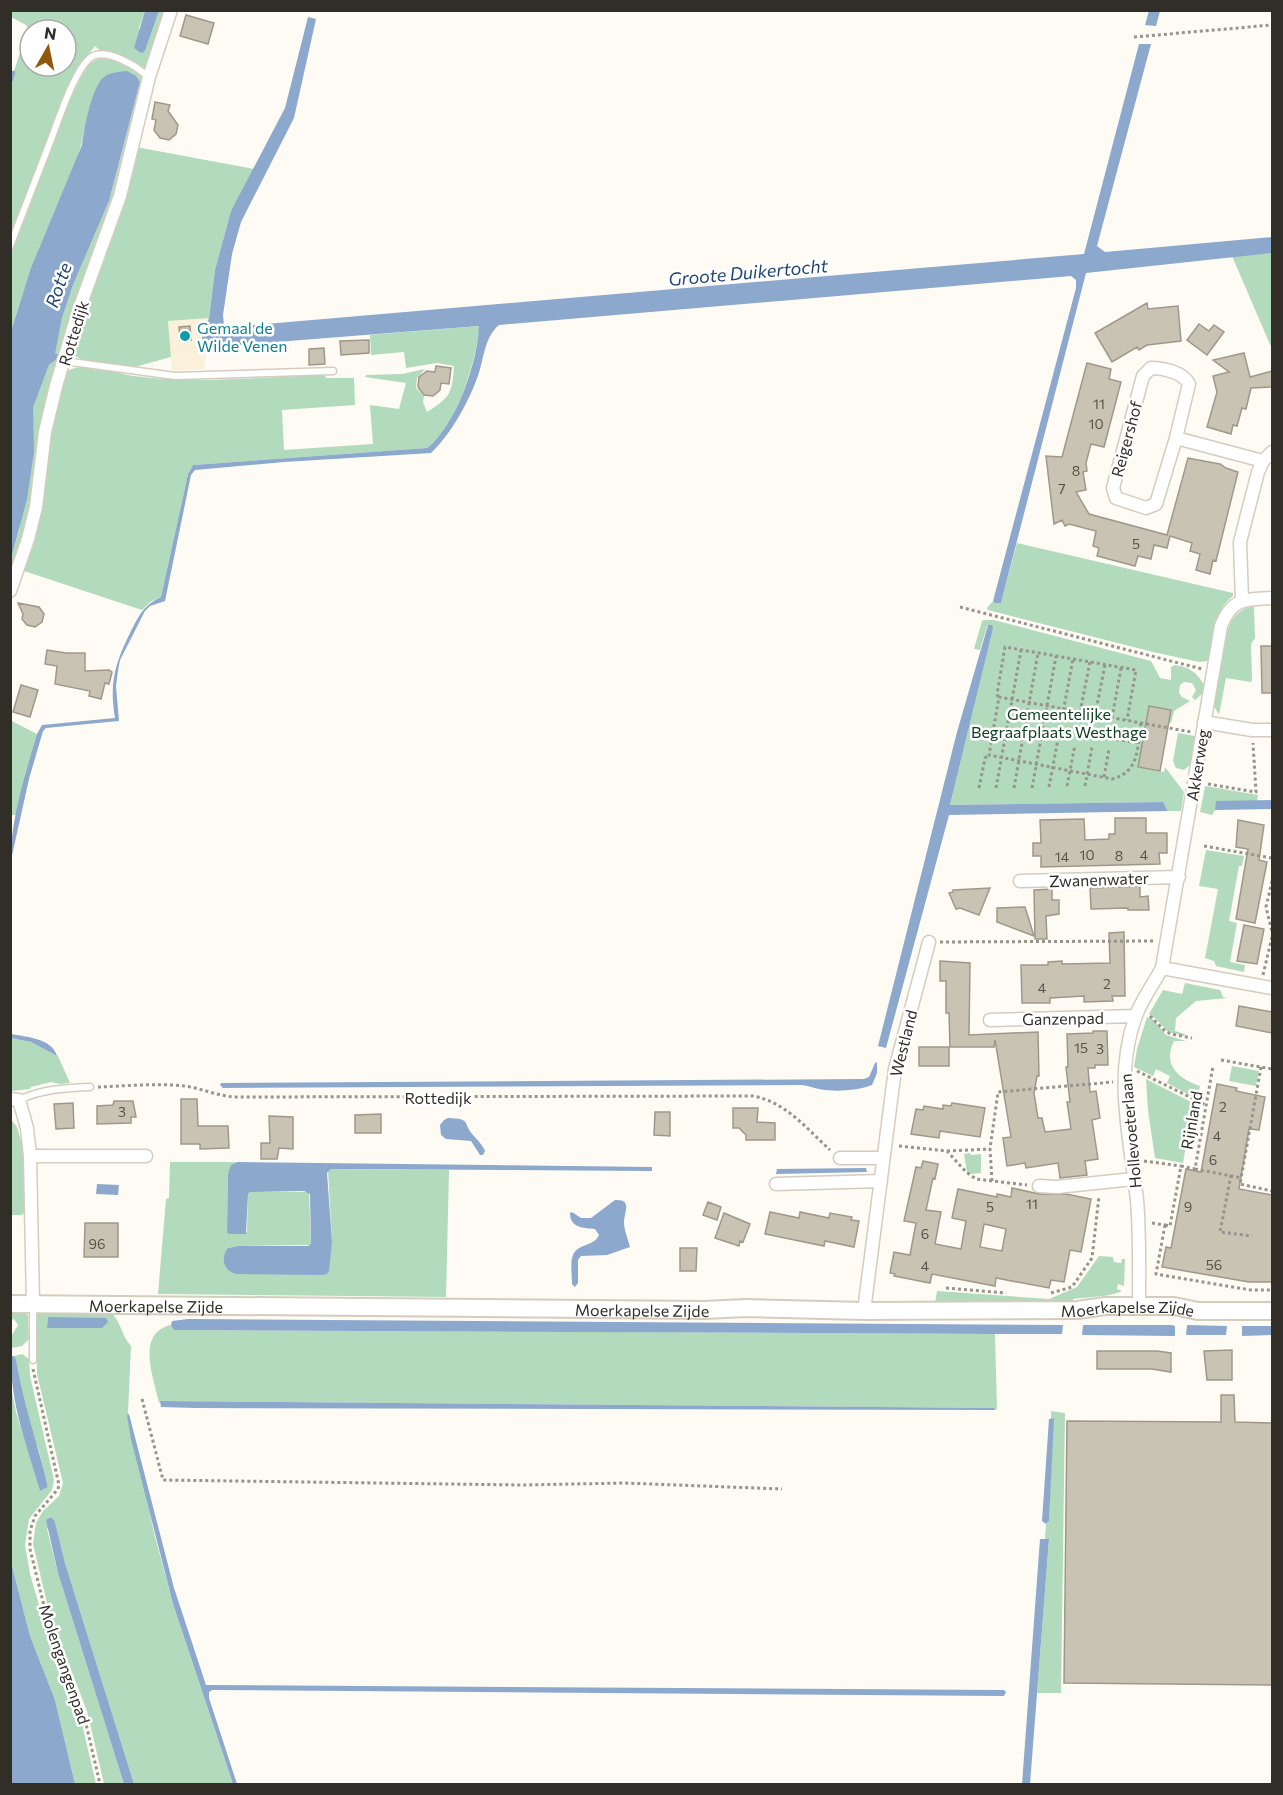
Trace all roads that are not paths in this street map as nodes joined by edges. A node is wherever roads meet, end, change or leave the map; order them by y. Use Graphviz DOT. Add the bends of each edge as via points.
graph roads {
  1 [pos="171,10"];
  2 [pos="149,77"];
  3 [pos="10,246"];
  4 [pos="64,361"];
  5 [pos="333,371"];
  6 [pos="1176,438"];
  7 [pos="1272,452"];
  8 [pos="1263,461"];
  9 [pos="10,591"];
  10 [pos="1272,598"];
  11 [pos="1242,600"];
  12 [pos="1203,728"];
  13 [pos="1272,730"];
  14 [pos="1179,876"];
  15 [pos="1020,881"];
  16 [pos="929,942"];
  17 [pos="1162,968"];
  18 [pos="1267,987"];
  19 [pos="1137,1013"];
  20 [pos="990,1020"];
  21 [pos="90,1087"];
  22 [pos="15,1100"];
  23 [pos="884,1152"];
  24 [pos="30,1156"];
  25 [pos="146,1156"];
  26 [pos="840,1158"];
  27 [pos="1133,1179"];
  28 [pos="880,1181"];
  29 [pos="776,1184"];
  30 [pos="1039,1186"];
  31 [pos="10,1304"];
  32 [pos="33,1304"];
  33 [pos="1138,1306"];
  34 [pos="864,1311"];
  35 [pos="1272,1311"];
  36 [pos="33,1360"];
  1 -- 2 [label="street, Rottedijk"];
  2 -- 3 [label="lane" via="115,57 88,60 62,112"];
  2 -- 4 [label="street, Rottedijk" via="127,174"];
  4 -- 5 [label="lane" via="175,376"];
  4 -- 9 [label="street, Rottedijk" via="45,432 36,507"];
  6 -- 6 [label="street, Reigershof" via="1189,384 1181,375 1151,368 1143,376 1119,465 1113,488 1116,498 1146,508 1156,504"];
  6 -- 8 [label="street"];
  7 -- 8 [label="street"];
  8 -- 11 [label="street" via="1239,542"];
  10 -- 11 [label="street"];
  11 -- 12 [label="street, Akkerweg" via="1225,618"];
  12 -- 13 [label="street"];
  12 -- 14 [label="street, Akkerweg"];
  14 -- 15 [label="street, Zwanenwater"];
  14 -- 17 [label="street, Akkerweg"];
  16 -- 23 [label="street, Westland" via="896,1069"];
  17 -- 18 [label="street"];
  17 -- 19 [label="street, Hollevoeterlaan"];
  19 -- 20 [label="street, Ganzenpad"];
  19 -- 27 [label="street, Hollevoeterlaan" via="1124,1081"];
  21 -- 22 [label="lane" via="54,1089"];
  22 -- 24 [label="street" via="27,1128"];
  23 -- 26 [label="street"];
  23 -- 28 [label="street, Westland"];
  24 -- 25 [label="street"];
  24 -- 32 [label="street"];
  27 -- 30 [label="street"];
  27 -- 33 [label="street, Hollevoeterlaan" via="1138,1221"];
  28 -- 29 [label="street"];
  28 -- 34 [label="street, Westland"];
  31 -- 32 [label="street, Moerkapelse Zijde"];
  32 -- 34 [label="street, Moerkapelse Zijde"];
  32 -- 36 [label="lane"];
  33 -- 34 [label="street, Moerkapelse Zijde"];
  33 -- 35 [label="street, Moerkapelse Zijde"];
}
